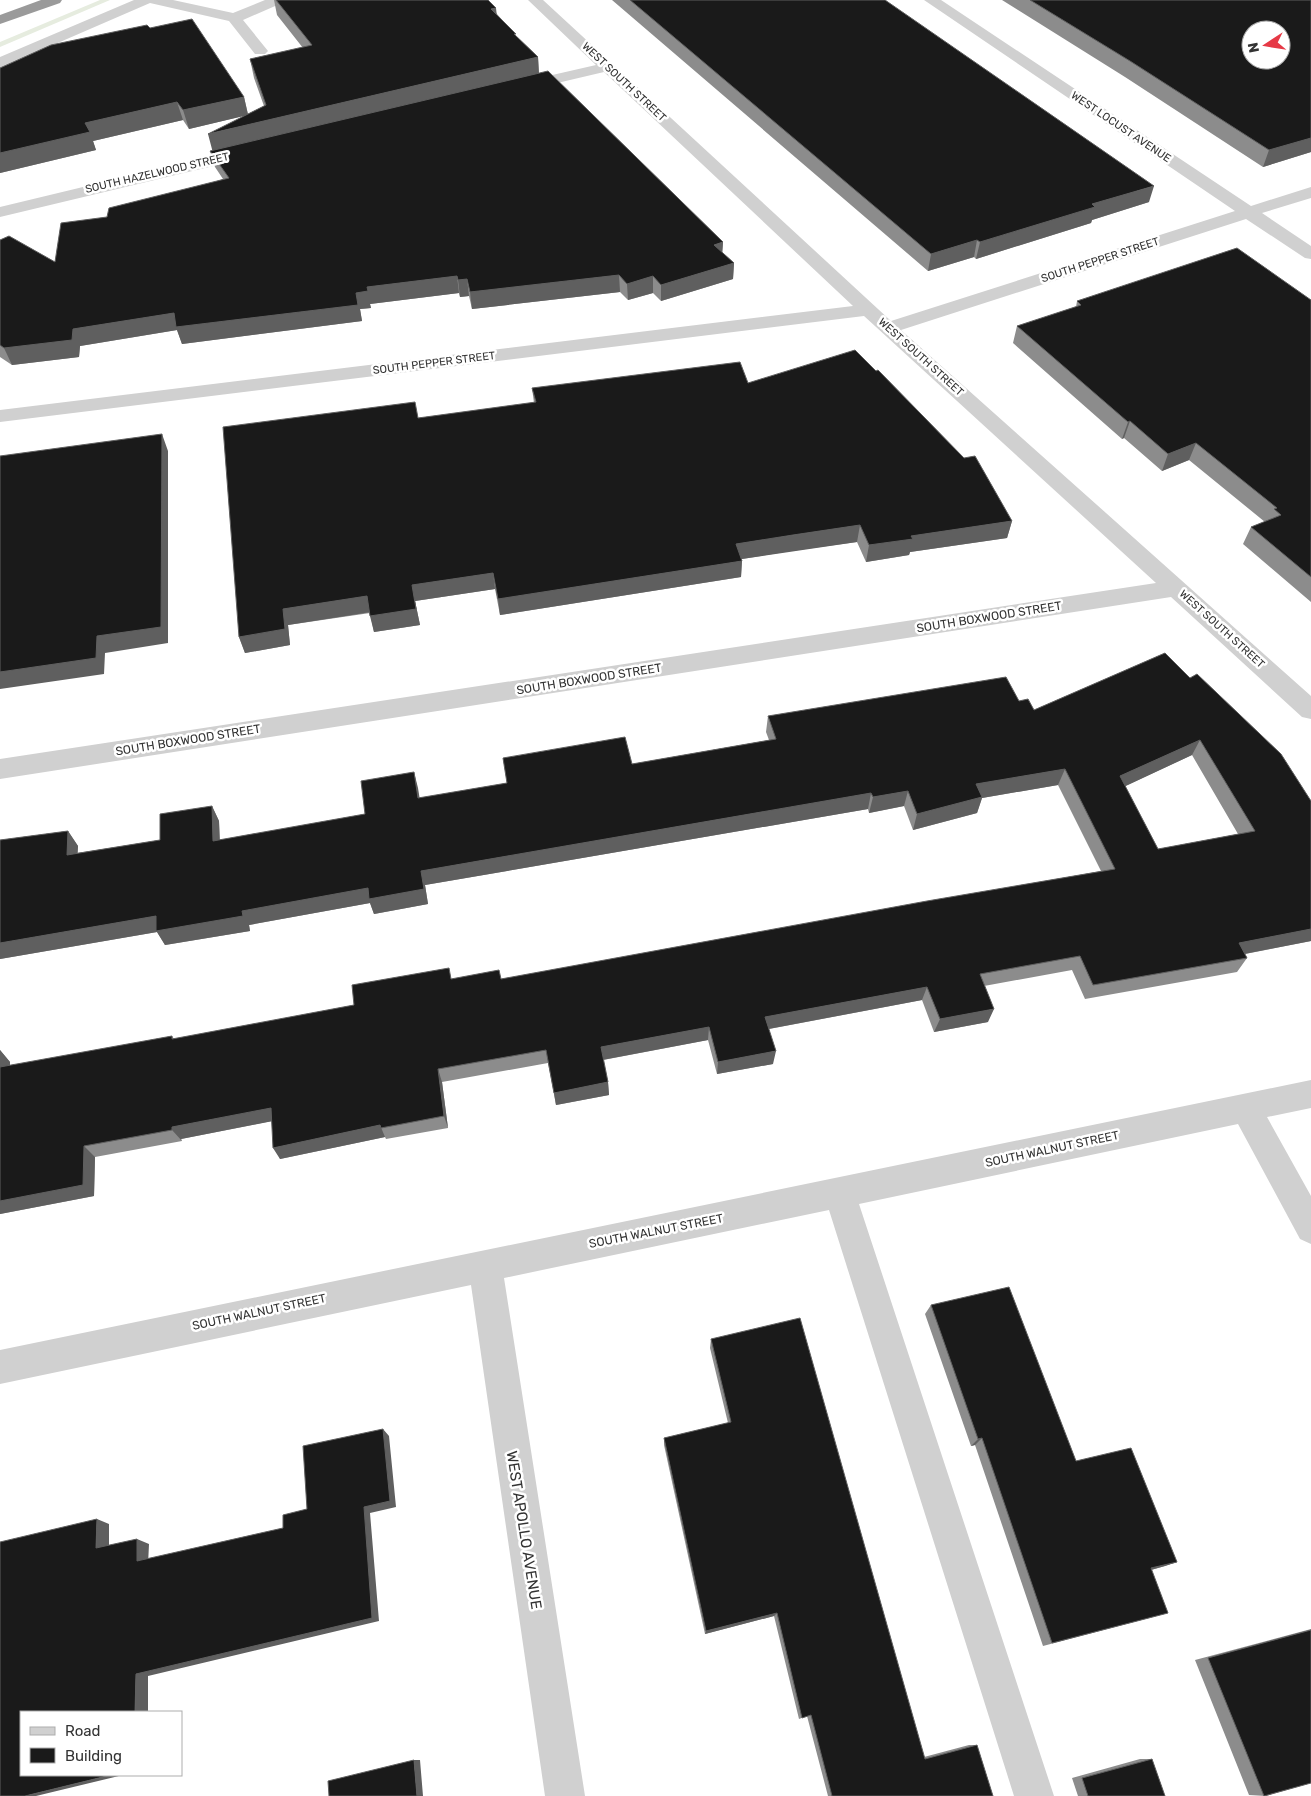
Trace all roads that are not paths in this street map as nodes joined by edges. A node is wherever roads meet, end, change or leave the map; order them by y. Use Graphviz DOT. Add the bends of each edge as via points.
graph roads {
  1 [pos="55,0"];
  2 [pos="146,0"];
  3 [pos="154,0"];
  4 [pos="277,0"];
  5 [pos="535,0"];
  6 [pos="931,0"];
  7 [pos="234,18"];
  8 [pos="0,20"];
  9 [pos="260,51"];
  10 [pos="0,63"];
  11 [pos="607,67"];
  12 [pos="501,92"];
  13 [pos="268,147"];
  14 [pos="1311,192"];
  15 [pos="0,212"];
  16 [pos="1249,212"];
  17 [pos="1311,254"];
  18 [pos="868,310"];
  19 [pos="888,328"];
  20 [pos="0,416"];
  21 [pos="1177,588"];
  22 [pos="1311,710"];
  23 [pos="0,769"];
  24 [pos="1311,1094"];
  25 [pos="1246,1108"];
  26 [pos="840,1194"];
  27 [pos="1311,1228"];
  28 [pos="485,1265"];
  29 [pos="0,1367"];
  30 [pos="565,1796"];
  31 [pos="1034,1796"];
  1 -- 8 [label="highway"];
  2 -- 10 [label="street"];
  3 -- 7 [label="street"];
  4 -- 7 [label="street"];
  5 -- 11 [label="street, WEST SOUTH STREET"];
  6 -- 16 [label="street, WEST LOCUST AVENUE"];
  7 -- 9 [label="street"];
  11 -- 12 [label="street"];
  11 -- 18 [label="street, WEST SOUTH STREET"];
  13 -- 15 [label="street, SOUTH HAZELWOOD STREET"];
  14 -- 16 [label="street, SOUTH PEPPER STREET"];
  16 -- 17 [label="street, WEST LOCUST AVENUE"];
  16 -- 19 [label="street, SOUTH PEPPER STREET"];
  18 -- 19 [label="street, WEST SOUTH STREET"];
  18 -- 20 [label="street, SOUTH PEPPER STREET"];
  19 -- 21 [label="street, WEST SOUTH STREET"];
  21 -- 22 [label="street, WEST SOUTH STREET"];
  21 -- 23 [label="street, SOUTH BOXWOOD STREET"];
  24 -- 25 [label="street, SOUTH WALNUT STREET"];
  25 -- 26 [label="street, SOUTH WALNUT STREET"];
  25 -- 27 [label="street"];
  26 -- 28 [label="street, SOUTH WALNUT STREET"];
  26 -- 31 [label="street"];
  28 -- 29 [label="street, SOUTH WALNUT STREET"];
  28 -- 30 [label="street, WEST APOLLO AVENUE"];
}
